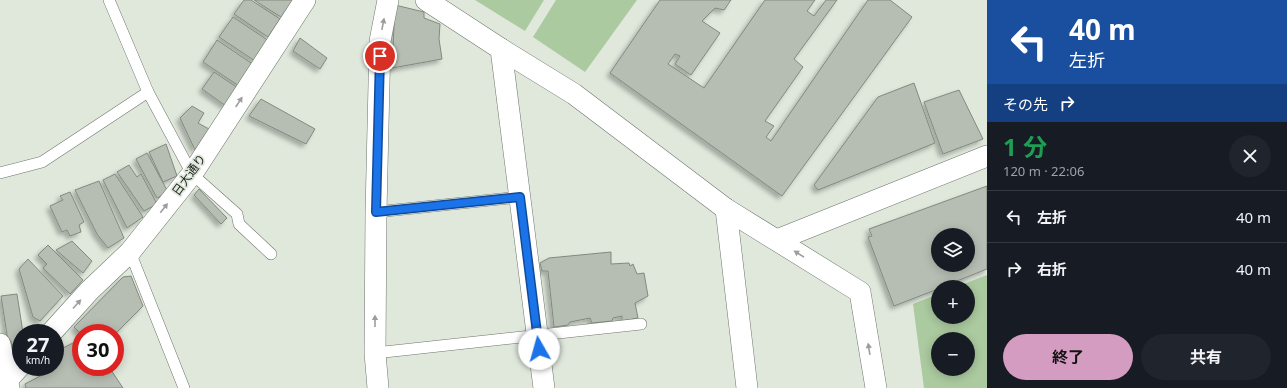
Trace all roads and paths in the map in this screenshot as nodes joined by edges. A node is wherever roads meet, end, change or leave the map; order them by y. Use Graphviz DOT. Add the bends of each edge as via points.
graph roads {
  1 [pos="109,0"];
  2 [pos="305,0"];
  3 [pos="388,0"];
  4 [pos="426,0"];
  5 [pos="501,49"];
  6 [pos="148,92"];
  7 [pos="987,156"];
  8 [pos="0,173"];
  9 [pos="192,174"];
  10 [pos="520,197"];
  11 [pos="726,209"];
  12 [pos="376,212"];
  13 [pos="776,240"];
  14 [pos="130,252"];
  15 [pos="271,254"];
  16 [pos="59,324"];
  17 [pos="641,324"];
  18 [pos="538,336"];
  19 [pos="0,344"];
  20 [pos="375,354"];
  21 [pos="13,376"];
  22 [pos="5,386"];
  23 [pos="184,388"];
  24 [pos="378,388"];
  25 [pos="544,388"];
  26 [pos="748,388"];
  27 [pos="876,388"];
  1 -- 6 [label="lane"];
  9 -- 2 [label="street, 日大通り, one-way"];
  12 -- 3 [label="street, one-way" via="380,41"];
  4 -- 5 [label="street"];
  5 -- 10 [label="street"];
  5 -- 11 [label="street" via="574,94"];
  6 -- 8 [label="lane" via="42,162"];
  6 -- 9 [label="lane"];
  7 -- 13 [label="street"];
  14 -- 9 [label="street, 日大通り, one-way"];
  9 -- 15 [label="lane" via="237,214 239,224"];
  10 -- 12 [label="lane"];
  10 -- 18 [label="street"];
  11 -- 13 [label="street"];
  11 -- 26 [label="street"];
  20 -- 12 [label="street, one-way"];
  27 -- 13 [label="street, one-way" via="860,292"];
  16 -- 14 [label="street, 日大通り, one-way"];
  14 -- 23 [label="lane"];
  17 -- 18 [label="lane"];
  18 -- 20 [label="lane"];
  18 -- 25 [label="street"];
  19 -- 22 [label="street"];
  20 -- 24 [label="street"];
  21 -- 22 [label="street"];
}
